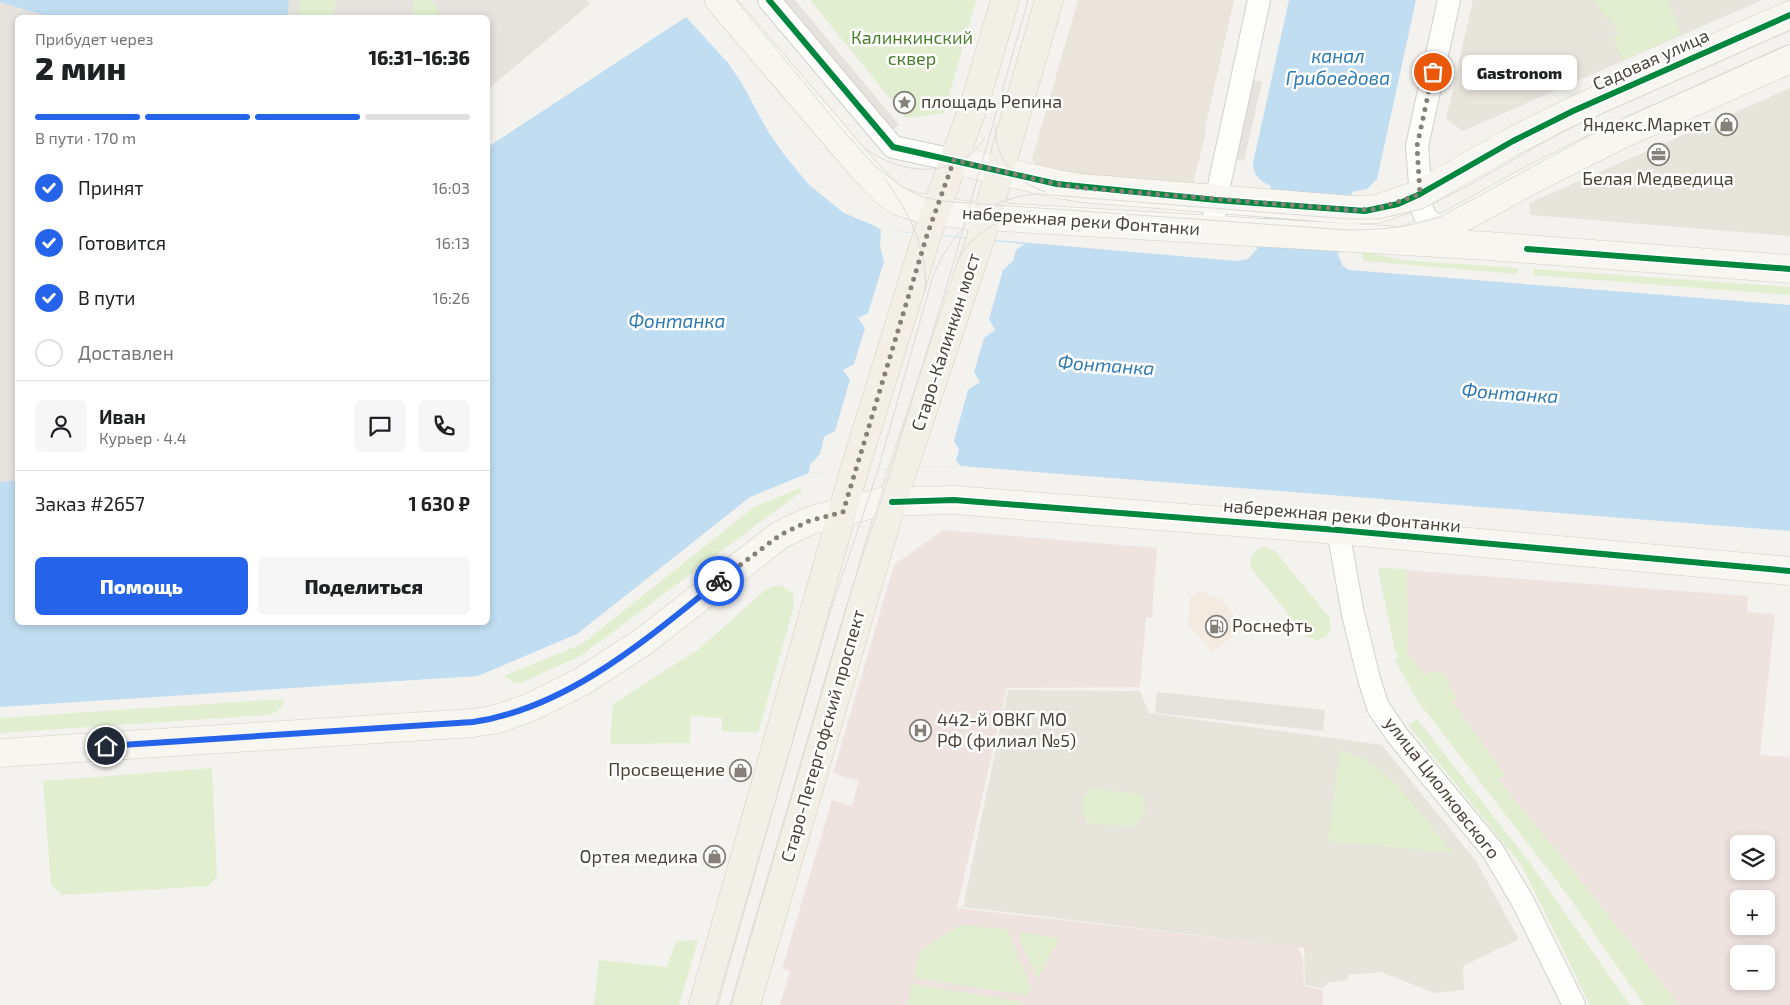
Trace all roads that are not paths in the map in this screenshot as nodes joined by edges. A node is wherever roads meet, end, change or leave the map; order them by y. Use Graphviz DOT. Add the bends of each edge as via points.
graph roads {
  1 [pos="719,0"];
  2 [pos="769,0"];
  3 [pos="1005,0"];
  4 [pos="1049,0"];
  5 [pos="1258,0"];
  6 [pos="1449,0"];
  7 [pos="1790,14"];
  8 [pos="1790,59"];
  9 [pos="954,160"];
  10 [pos="998,171"];
  11 [pos="1420,194"];
  12 [pos="1216,200"];
  13 [pos="931,223"];
  14 [pos="983,228"];
  15 [pos="1444,228"];
  16 [pos="1213,229"];
  17 [pos="1399,240"];
  18 [pos="1488,246"];
  19 [pos="1790,270"];
  20 [pos="904,469"];
  21 [pos="892,502"];
  22 [pos="843,512"];
  23 [pos="1338,530"];
  24 [pos="1790,571"];
  25 [pos="0,753"];
  26 [pos="703,1005"];
  27 [pos="746,1005"];
  28 [pos="1574,1005"];
  1 -- 13 [label="street" via="866,172 888,194"];
  2 -- 9 [label="street" via="893,147"];
  3 -- 9 [label="main road"];
  4 -- 10 [label="main road"];
  5 -- 12 [label="street"];
  6 -- 11 [label="street" via="1417,146"];
  7 -- 11 [label="street, Садовая улица" via="1573,111"];
  8 -- 15 [label="street" via="1616,137"];
  9 -- 10 [label="street"];
  9 -- 13 [label="main road"];
  10 -- 12 [label="street, набережная реки Фонтанки" via="1082,188"];
  10 -- 14 [label="main road"];
  11 -- 12 [label="street, набережная реки Фонтанки" via="1377,209 1352,210"];
  11 -- 15 [label="street" via="1428,221"];
  12 -- 16 [label="street"];
  13 -- 14 [label="street, набережная реки Фонтанки"];
  13 -- 22 [label="main road"];
  14 -- 16 [label="street, набережная реки Фонтанки"];
  14 -- 20 [label="main road, Старо-Калинкин мост"];
  15 -- 17 [label="street"];
  15 -- 18 [label="street"];
  16 -- 17 [label="street, набережная реки Фонтанки"];
  17 -- 18 [label="street"];
  18 -- 19 [label="street"];
  20 -- 21 [label="main road, Старо-Петергофский проспект"];
  21 -- 22 [label="street, набережная реки Фонтанки"];
  21 -- 23 [label="street, набережная реки Фонтанки" via="948,500"];
  21 -- 27 [label="main road, Старо-Петергофский проспект"];
  22 -- 25 [label="street, набережная реки Фонтанки" via="809,521 780,535 611,663 540,702 497,719"];
  22 -- 26 [label="main road"];
  23 -- 24 [label="street, набережная реки Фонтанки"];
  23 -- 28 [label="street, улица Циолковского" via="1353,614 1378,706 1397,735 1494,851"];
}
